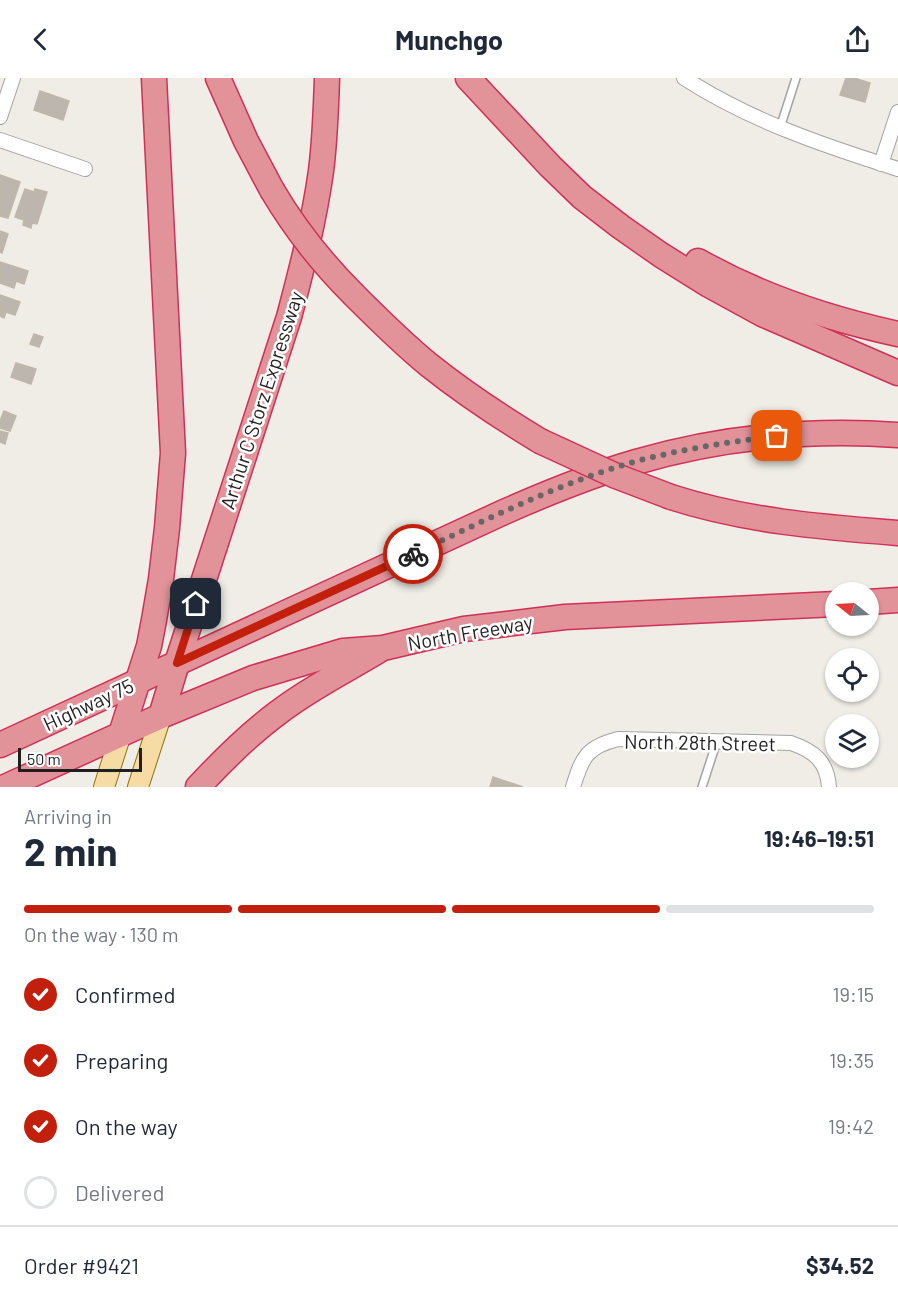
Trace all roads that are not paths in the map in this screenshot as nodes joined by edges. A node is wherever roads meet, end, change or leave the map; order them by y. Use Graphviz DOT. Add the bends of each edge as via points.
graph roads {
  1 [pos="13,78"];
  2 [pos="154,78"];
  3 [pos="218,78"];
  4 [pos="327,78"];
  5 [pos="468,78"];
  6 [pos="684,78"];
  7 [pos="796,78"];
  8 [pos="898,111"];
  9 [pos="0,117"];
  10 [pos="780,128"];
  11 [pos="523,136"];
  12 [pos="0,140"];
  13 [pos="881,164"];
  14 [pos="85,169"];
  15 [pos="898,169"];
  16 [pos="898,334"];
  17 [pos="898,373"];
  18 [pos="898,435"];
  19 [pos="898,533"];
  20 [pos="898,600"];
  21 [pos="879,601"];
  22 [pos="825,604"];
  23 [pos="383,648"];
  24 [pos="177,663"];
  25 [pos="137,682"];
  26 [pos="161,716"];
  27 [pos="121,734"];
  28 [pos="717,741"];
  29 [pos="0,745"];
  30 [pos="831,786"];
  31 [pos="5,787"];
  32 [pos="104,787"];
  33 [pos="138,787"];
  34 [pos="198,787"];
  35 [pos="573,787"];
  36 [pos="702,787"];
  1 -- 9 [label="street"];
  2 -- 25 [label="highway" via="173,453 161,579 149,646"];
  3 -- 19 [label="highway, bridge" via="246,141 301,235 393,333 473,398 540,441 671,497 766,520"];
  4 -- 24 [label="highway, Arthur C Storz Expressway" via="321,169 306,256"];
  5 -- 11 [label="highway"];
  6 -- 10 [label="street" via="750,116"];
  7 -- 10 [label="lane"];
  8 -- 13 [label="street"];
  10 -- 13 [label="street"];
  11 -- 16 [label="highway" via="623,214 722,273 800,307"];
  11 -- 17 [label="highway" via="582,196 681,268 771,318"];
  12 -- 14 [label="street"];
  13 -- 15 [label="street"];
  18 -- 24 [label="highway" via="841,432 777,436 703,446 636,462 504,512"];
  20 -- 21 [label="highway"];
  22 -- 23 [label="highway, North Freeway" via="565,616 464,629"];
  23 -- 26 [label="highway, North Freeway" via="343,651 302,662"];
  23 -- 34 [label="highway" via="279,711 233,750"];
  24 -- 25 [label="highway, Highway 75"];
  24 -- 26 [label="highway, Arthur C Storz Expressway"];
  25 -- 27 [label="highway"];
  25 -- 29 [label="highway, Highway 75"];
  26 -- 27 [label="highway, North Freeway"];
  26 -- 33 [label="main road"];
  27 -- 31 [label="highway, Highway 75"];
  27 -- 32 [label="main road"];
  28 -- 30 [label="street, North 28th Street" via="791,743 807,748 825,768"];
  28 -- 35 [label="street, North 28th Street" via="618,739 602,743 579,766"];
  28 -- 36 [label="lane"];
}
